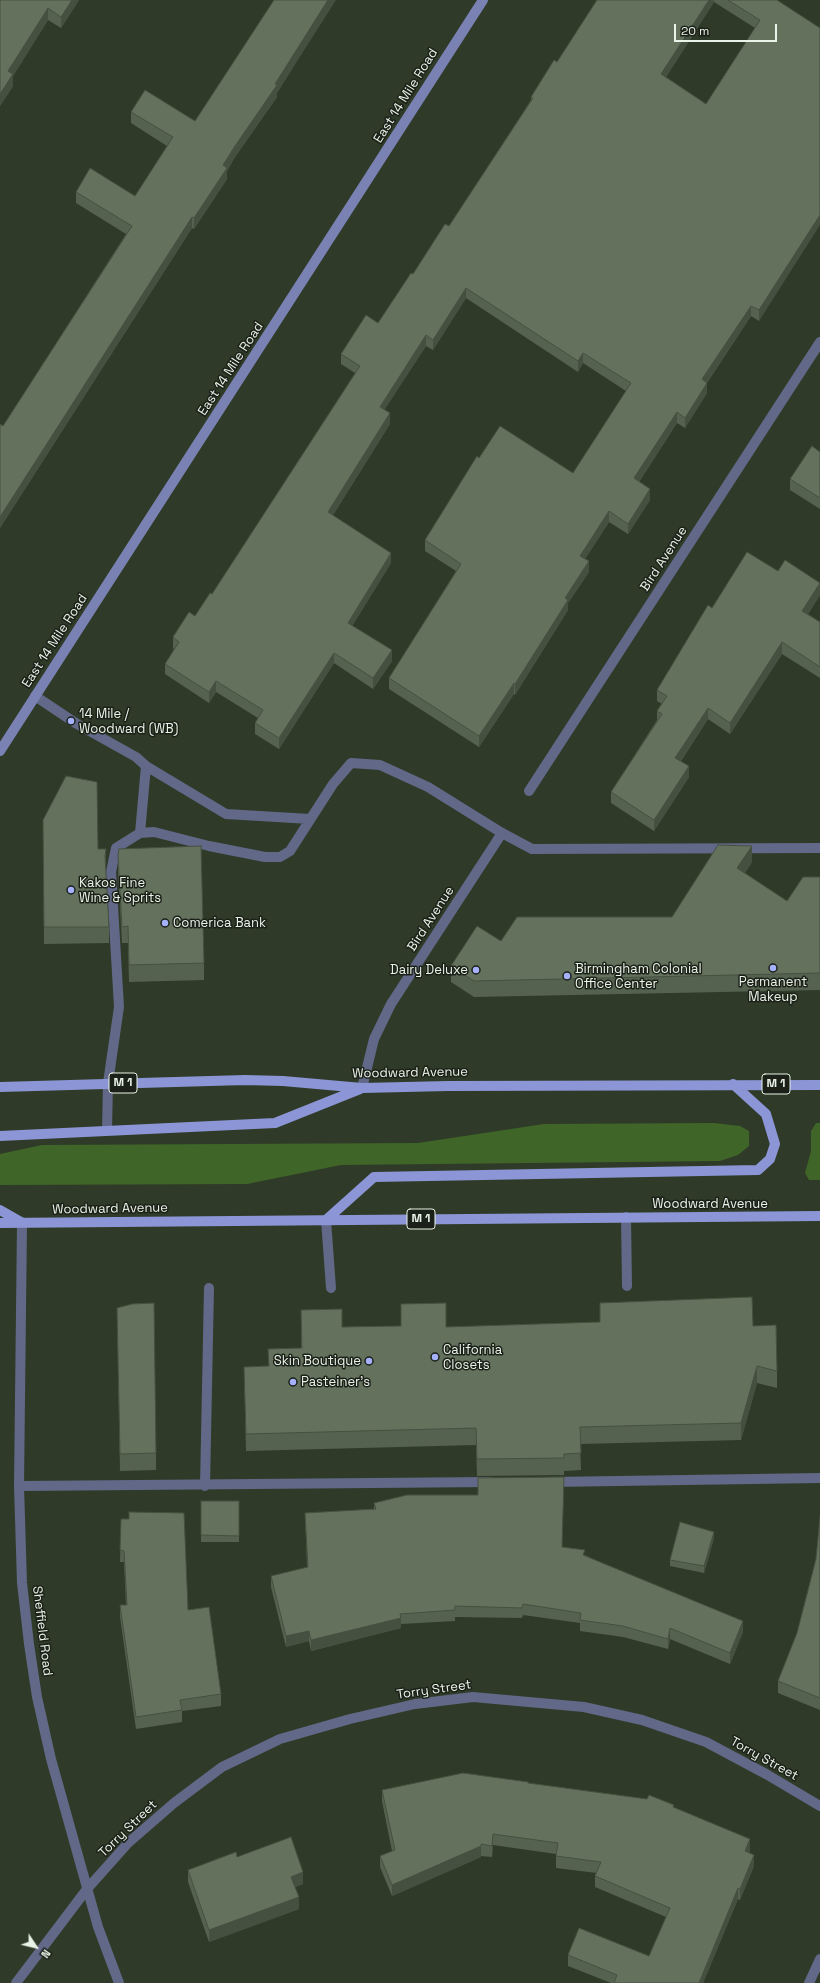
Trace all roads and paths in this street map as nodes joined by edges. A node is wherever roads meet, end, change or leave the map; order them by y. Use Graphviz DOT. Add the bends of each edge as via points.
graph roads {
  1 [pos="483,0"];
  2 [pos="820,342"];
  3 [pos="35,696"];
  4 [pos="0,751"];
  5 [pos="146,766"];
  6 [pos="530,791"];
  7 [pos="310,819"];
  8 [pos="140,833"];
  9 [pos="502,833"];
  10 [pos="820,848"];
  11 [pos="108,1083"];
  12 [pos="733,1084"];
  13 [pos="820,1084"];
  14 [pos="0,1086"];
  15 [pos="362,1088"];
  16 [pos="107,1130"];
  17 [pos="0,1136"];
  18 [pos="0,1210"];
  19 [pos="820,1216"];
  20 [pos="626,1217"];
  21 [pos="326,1220"];
  22 [pos="0,1223"];
  23 [pos="22,1223"];
  24 [pos="627,1286"];
  25 [pos="209,1288"];
  26 [pos="330,1288"];
  27 [pos="820,1478"];
  28 [pos="500,1482"];
  29 [pos="540,1482"];
  30 [pos="19,1486"];
  31 [pos="204,1486"];
  32 [pos="820,1806"];
  33 [pos="87,1889"];
  34 [pos="820,1959"];
  35 [pos="16,1983"];
  36 [pos="119,1983"];
  37 [pos="809,1983"];
  1 -- 3 [label="main road, East 14 Mile Road"];
  2 -- 6 [label="street, Bird Avenue"];
  3 -- 4 [label="main road, East 14 Mile Road"];
  3 -- 5 [label="street" via="77,724 136,757"];
  5 -- 7 [label="street" via="226,814"];
  5 -- 8 [label="street"];
  7 -- 8 [label="street" via="290,851 280,857 265,857 154,832"];
  7 -- 9 [label="street" via="333,784 352,763 380,765 428,787"];
  8 -- 11 [label="street" via="116,848 111,872 118,1007"];
  9 -- 10 [label="street" via="532,848"];
  9 -- 15 [label="street, Bird Avenue" via="391,1004 374,1039"];
  11 -- 14 [label="main road, Woodward Avenue / M 1"];
  11 -- 15 [label="main road, Woodward Avenue / M 1" via="245,1080"];
  11 -- 16 [label="street"];
  12 -- 13 [label="main road, Woodward Avenue / M 1"];
  12 -- 15 [label="main road, Woodward Avenue / M 1"];
  12 -- 21 [label="main road" via="766,1114 773,1136 775,1144 770,1158 758,1170 374,1177"];
  15 -- 16 [label="main road" via="275,1123"];
  16 -- 17 [label="main road"];
  18 -- 23 [label="main road"];
  19 -- 20 [label="main road, Woodward Avenue / M 1"];
  20 -- 21 [label="main road, Woodward Avenue / M 1"];
  20 -- 24 [label="street"];
  21 -- 23 [label="main road, Woodward Avenue / M 1"];
  21 -- 26 [label="street"];
  22 -- 23 [label="main road, Woodward Avenue / M 1"];
  23 -- 30 [label="street, Sheffield Road"];
  25 -- 31 [label="street"];
  27 -- 29 [label="street"];
  28 -- 31 [label="street"];
  30 -- 31 [label="street"];
  30 -- 33 [label="street, Sheffield Road" via="22,1583 36,1689 51,1759"];
  32 -- 33 [label="street, Torry Street" via="706,1742 642,1720 584,1707 473,1697 415,1704 350,1719 280,1739 222,1767 174,1803 128,1843"];
  33 -- 35 [label="street, Torry Street"];
  33 -- 36 [label="street, Sheffield Road"];
  34 -- 37 [label="street"];
}
